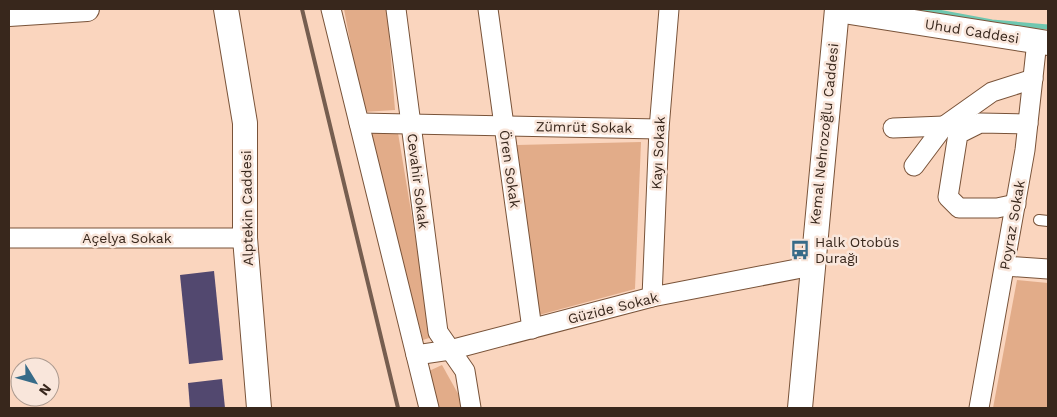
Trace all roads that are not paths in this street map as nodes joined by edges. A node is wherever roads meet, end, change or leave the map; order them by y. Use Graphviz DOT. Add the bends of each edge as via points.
graph roads {
  1 [pos="87,9"];
  2 [pos="226,9"];
  3 [pos="331,9"];
  4 [pos="396,9"];
  5 [pos="488,9"];
  6 [pos="669,9"];
  7 [pos="837,9"];
  8 [pos="9,14"];
  9 [pos="1043,42"];
  10 [pos="1033,79"];
  11 [pos="359,123"];
  12 [pos="411,124"];
  13 [pos="1028,124"];
  14 [pos="504,126"];
  15 [pos="944,126"];
  16 [pos="893,128"];
  17 [pos="659,129"];
  18 [pos="914,166"];
  19 [pos="1016,204"];
  20 [pos="9,238"];
  21 [pos="245,238"];
  22 [pos="812,266"];
  23 [pos="1005,266"];
  24 [pos="1048,269"];
  25 [pos="652,298"];
  26 [pos="532,329"];
  27 [pos="450,350"];
  28 [pos="416,355"];
  29 [pos="259,408"];
  30 [pos="429,408"];
  31 [pos="471,408"];
  32 [pos="800,408"];
  33 [pos="979,408"];
  1 -- 8 [label="street"];
  2 -- 21 [label="street, Alptekin Caddesi" via="245,123"];
  3 -- 11 [label="street"];
  4 -- 12 [label="street, Cevahir Sokak"];
  5 -- 14 [label="street, Ören Sokak"];
  6 -- 17 [label="street, Kayı Sokak"];
  7 -- 9 [label="street, Uhud Caddesi"];
  7 -- 22 [label="street, Kemal Nehrozoğlu Caddesi"];
  9 -- 10 [label="street, Poyraz Sokak"];
  10 -- 13 [label="street, Poyraz Sokak"];
  10 -- 15 [label="street" via="992,92"];
  11 -- 12 [label="street, Zümrüt Sokak"];
  11 -- 28 [label="street"];
  12 -- 14 [label="street, Zümrüt Sokak"];
  12 -- 27 [label="street, Cevahir Sokak" via="438,332"];
  13 -- 19 [label="street, Poyraz Sokak"];
  13 -- 19 [label="street" via="980,124 958,134 952,163 948,197 959,208 997,208"];
  14 -- 17 [label="street, Zümrüt Sokak"];
  14 -- 26 [label="street, Ören Sokak"];
  15 -- 16 [label="street"];
  15 -- 18 [label="street"];
  17 -- 25 [label="street, Kayı Sokak"];
  19 -- 23 [label="street, Poyraz Sokak"];
  20 -- 21 [label="street, Açelya Sokak"];
  21 -- 29 [label="street, Alptekin Caddesi"];
  22 -- 25 [label="street, Güzide Sokak"];
  22 -- 32 [label="street, Kemal Nehrozoğlu Caddesi"];
  23 -- 24 [label="street"];
  23 -- 33 [label="street, Poyraz Sokak"];
  25 -- 26 [label="street, Güzide Sokak"];
  26 -- 27 [label="street, Güzide Sokak"];
  27 -- 28 [label="street, Güzide Sokak"];
  27 -- 31 [label="street, Cevahir Sokak" via="465,371"];
  28 -- 30 [label="street"];
}
